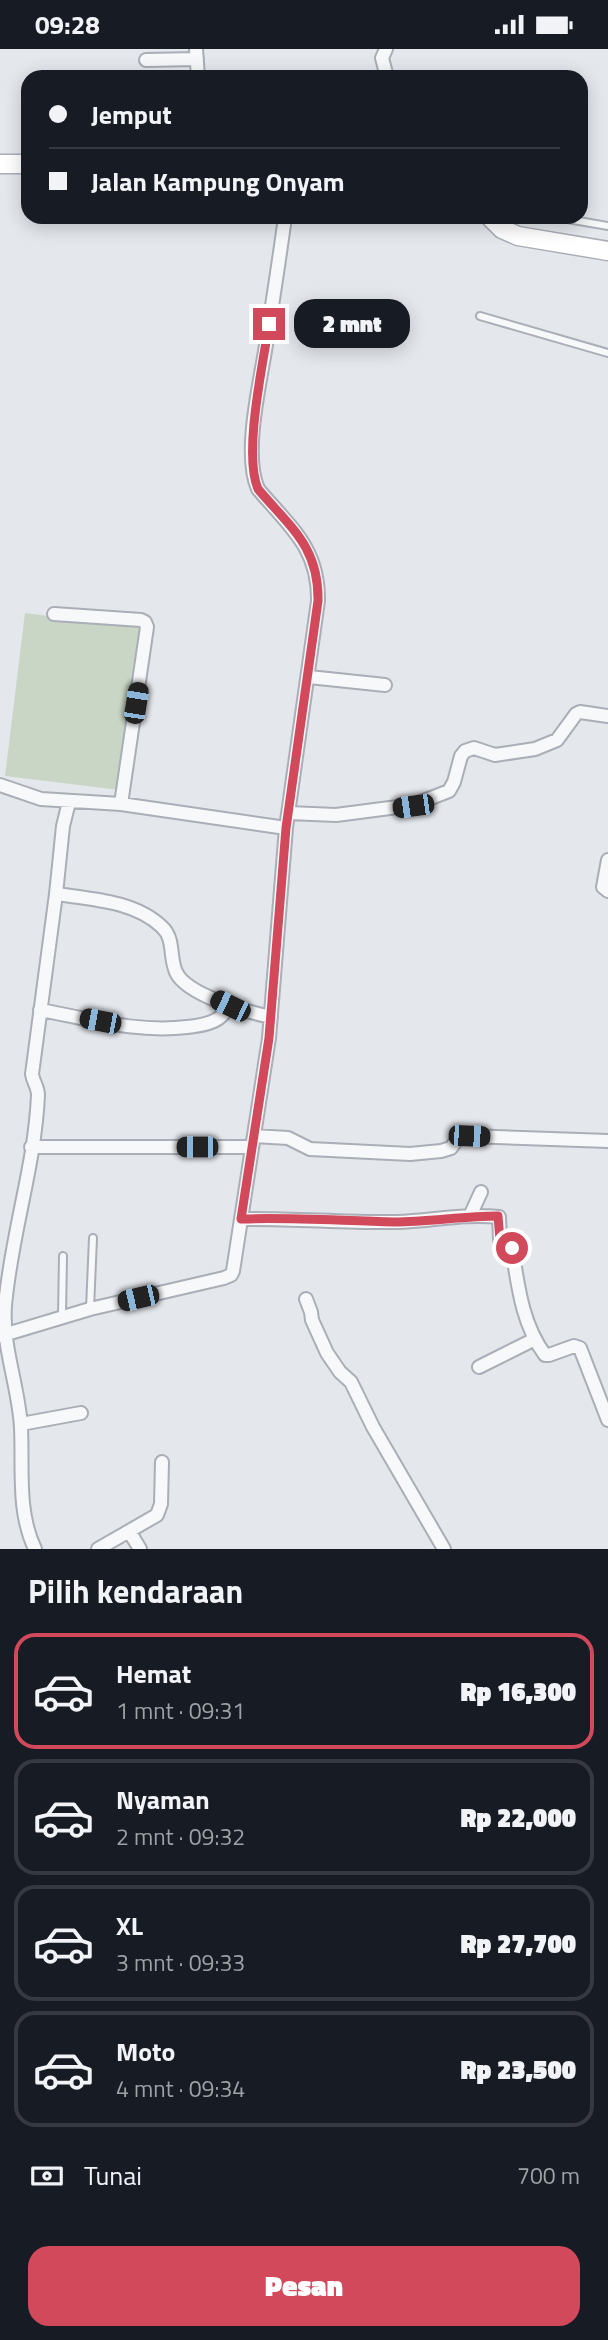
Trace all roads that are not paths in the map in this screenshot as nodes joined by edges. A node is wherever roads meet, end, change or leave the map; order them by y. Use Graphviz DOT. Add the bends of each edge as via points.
graph roads {
  1 [pos="386,49"];
  2 [pos="196,54"];
  3 [pos="146,60"];
  4 [pos="385,70"];
  5 [pos="21,163"];
  6 [pos="0,164"];
  7 [pos="588,223"];
  8 [pos="284,224"];
  9 [pos="497,224"];
  10 [pos="608,226"];
  11 [pos="608,251"];
  12 [pos="480,316"];
  13 [pos="608,353"];
  14 [pos="54,614"];
  15 [pos="309,677"];
  16 [pos="385,685"];
  17 [pos="608,716"];
  18 [pos="0,785"];
  19 [pos="68,802"];
  20 [pos="121,804"];
  21 [pos="289,813"];
  22 [pos="286,828"];
  23 [pos="608,860"];
  24 [pos="608,891"];
  25 [pos="56,894"];
  26 [pos="230,1006"];
  27 [pos="40,1010"];
  28 [pos="271,1017"];
  29 [pos="253,1141"];
  30 [pos="608,1141"];
  31 [pos="31,1147"];
  32 [pos="481,1192"];
  33 [pos="470,1216"];
  34 [pos="241,1219"];
  35 [pos="93,1238"];
  36 [pos="64,1256"];
  37 [pos="306,1299"];
  38 [pos="90,1309"];
  39 [pos="62,1316"];
  40 [pos="2,1335"];
  41 [pos="535,1339"];
  42 [pos="479,1367"];
  43 [pos="81,1413"];
  44 [pos="608,1420"];
  45 [pos="21,1424"];
  46 [pos="162,1462"];
  47 [pos="129,1531"];
  48 [pos="35,1549"];
  49 [pos="99,1549"];
  50 [pos="140,1549"];
  51 [pos="444,1549"];
  1 -- 4 [label="street" via="382,58"];
  2 -- 3 [label="street"];
  5 -- 6 [label="street"];
  7 -- 10 [label="lane"];
  8 -- 15 [label="street" via="252,460 258,489 309,551 315,566 318,601"];
  9 -- 11 [label="street" via="518,236"];
  12 -- 13 [label="lane"];
  14 -- 20 [label="street" via="141,620 147,627"];
  15 -- 16 [label="street"];
  15 -- 21 [label="street"];
  17 -- 21 [label="street" via="579,712 558,740 535,749 495,754 469,749 461,756 449,791 413,806 336,814"];
  18 -- 19 [label="street" via="41,799"];
  19 -- 20 [label="street"];
  19 -- 25 [label="street"];
  20 -- 22 [label="street"];
  21 -- 22 [label="street"];
  22 -- 28 [label="street"];
  23 -- 24 [label="street" via="603,880"];
  25 -- 26 [label="street" via="123,906 158,923 169,936 176,973 186,985"];
  25 -- 27 [label="street"];
  26 -- 27 [label="street" via="219,1018 195,1026 148,1030"];
  26 -- 28 [label="street"];
  27 -- 31 [label="street" via="32,1075 38,1095"];
  28 -- 29 [label="street"];
  29 -- 30 [label="street" via="288,1138 310,1149 410,1154 451,1148 458,1138 469,1136"];
  29 -- 31 [label="street"];
  29 -- 34 [label="street"];
  31 -- 40 [label="street"];
  32 -- 33 [label="street"];
  33 -- 34 [label="street" via="398,1222"];
  33 -- 41 [label="street" via="500,1218 500,1240 511,1245 519,1300"];
  34 -- 38 [label="street" via="231,1275"];
  35 -- 38 [label="lane"];
  36 -- 39 [label="lane"];
  37 -- 51 [label="street" via="327,1353 351,1381"];
  38 -- 39 [label="street"];
  39 -- 40 [label="street"];
  40 -- 45 [label="street"];
  41 -- 42 [label="street"];
  41 -- 44 [label="street" via="549,1356 573,1346 580,1348"];
  43 -- 45 [label="street"];
  45 -- 48 [label="street" via="21,1484"];
  46 -- 47 [label="street" via="160,1510"];
  47 -- 49 [label="street"];
  47 -- 50 [label="street"];
}
